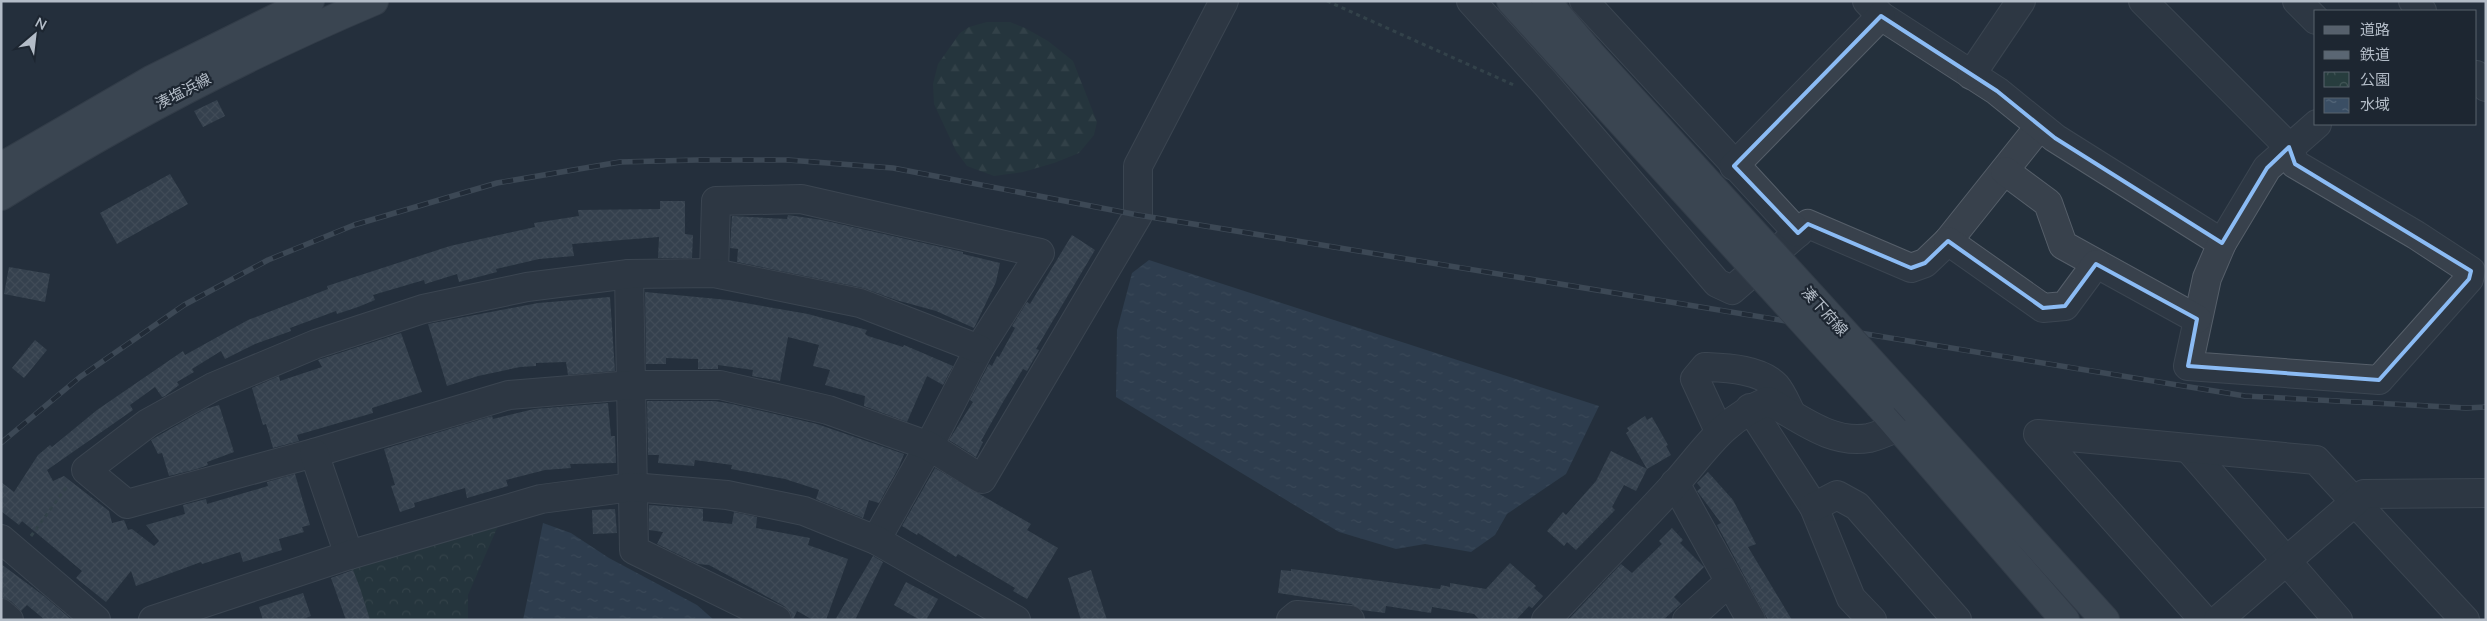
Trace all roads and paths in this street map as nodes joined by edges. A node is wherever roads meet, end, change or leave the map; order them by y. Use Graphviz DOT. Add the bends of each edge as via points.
graph roads {
  1 [pos="310,1"];
  2 [pos="374,1"];
  3 [pos="1224,1"];
  4 [pos="1327,1"];
  5 [pos="1471,1"];
  6 [pos="1511,1"];
  7 [pos="1546,1"];
  8 [pos="1584,1"];
  9 [pos="2020,1"];
  10 [pos="2143,1"];
  11 [pos="2297,1"];
  12 [pos="1874,9"];
  13 [pos="2314,18"];
  14 [pos="1580,60"];
  15 [pos="1971,75"];
  16 [pos="2477,76"];
  17 [pos="1546,84"];
  18 [pos="2486,87"];
  19 [pos="2316,125"];
  20 [pos="2039,127"];
  21 [pos="2289,147"];
  22 [pos="1734,166"];
  23 [pos="1,167"];
  24 [pos="2006,171"];
  25 [pos="1,196"];
  26 [pos="1798,233"];
  27 [pos="1948,240"];
  28 [pos="2222,243"];
  29 [pos="2096,264"];
  30 [pos="714,273"];
  31 [pos="629,274"];
  32 [pos="2197,319"];
  33 [pos="979,349"];
  34 [pos="632,385"];
  35 [pos="1750,408"];
  36 [pos="1791,413"];
  37 [pos="1907,419"];
  38 [pos="1719,431"];
  39 [pos="929,446"];
  40 [pos="2188,448"];
  41 [pos="314,453"];
  42 [pos="86,470"];
  43 [pos="1675,483"];
  44 [pos="632,487"];
  45 [pos="2486,493"];
  46 [pos="2355,501"];
  47 [pos="1814,507"];
  48 [pos="876,540"];
  49 [pos="10,546"];
  50 [pos="349,555"];
  51 [pos="2286,562"];
  52 [pos="1729,582"];
  53 [pos="1,614"];
  54 [pos="9,620"];
  55 [pos="96,620"];
  56 [pos="153,620"];
  57 [pos="777,620"];
  58 [pos="1016,620"];
  59 [pos="1292,620"];
  60 [pos="1350,620"];
  61 [pos="1546,620"];
  62 [pos="1687,620"];
  63 [pos="1751,620"];
  64 [pos="1872,620"];
  65 [pos="1957,620"];
  66 [pos="2065,620"];
  67 [pos="2105,620"];
  68 [pos="2204,620"];
  69 [pos="2218,620"];
  70 [pos="2338,620"];
  71 [pos="2465,620"];
  1 -- 23 [label="main road, 湊塩浜線" via="151,80"];
  2 -- 25 [label="main road, 湊塩浜線" via="289,37 162,101"];
  3 -- 39 [label="street" via="1138,166 1138,215 982,479"];
  4 -- 17 [label="path" via="1522,89"];
  5 -- 17 [label="street"];
  6 -- 14 [label="main road, 湊下府線"];
  7 -- 14 [label="main road, 湊下府線"];
  8 -- 22 [label="street"];
  9 -- 15 [label="street"];
  10 -- 21 [label="street"];
  11 -- 13 [label="street"];
  12 -- 15 [label="street"];
  12 -- 22 [label="street"];
  14 -- 37 [label="main road, 湊下府線, bridge"];
  14 -- 37 [label="main road, 湊下府線, bridge" via="1880,406"];
  15 -- 20 [label="street" via="1997,91"];
  16 -- 18 [label="street"];
  17 -- 26 [label="street" via="1717,283 1732,290"];
  19 -- 21 [label="street"];
  20 -- 24 [label="street"];
  20 -- 28 [label="street"];
  21 -- 28 [label="street" via="2267,168"];
  21 -- 32 [label="street" via="2295,164 2471,271 2469,279 2379,380 2188,366"];
  22 -- 26 [label="street"];
  24 -- 27 [label="street"];
  24 -- 29 [label="street" via="2048,203 2063,245"];
  26 -- 27 [label="street" via="1808,224 1912,268 1925,263"];
  27 -- 29 [label="street" via="2043,308 2065,306"];
  28 -- 32 [label="street" via="2207,278"];
  29 -- 32 [label="street"];
  30 -- 31 [label="street"];
  30 -- 33 [label="street" via="860,303"];
  30 -- 33 [label="street" via="716,201 801,199 1040,253"];
  31 -- 34 [label="street"];
  31 -- 42 [label="street" via="527,287 423,309 316,344 213,388 156,418"];
  33 -- 39 [label="street"];
  34 -- 39 [label="street" via="720,385 828,410"];
  34 -- 41 [label="street" via="509,395"];
  34 -- 44 [label="street"];
  35 -- 36 [label="street" via="1768,401"];
  35 -- 38 [label="street"];
  35 -- 47 [label="street"];
  36 -- 37 [label="street" via="1826,434 1849,440 1870,438"];
  36 -- 38 [label="street" via="1776,386 1758,375 1705,367 1694,379"];
  37 -- 66 [label="main road, 湊下府線"];
  37 -- 67 [label="main road, 湊下府線"];
  38 -- 43 [label="street"];
  39 -- 48 [label="street"];
  40 -- 46 [label="street" via="2316,460"];
  40 -- 51 [label="street"];
  40 -- 68 [label="street" via="2038,434"];
  41 -- 42 [label="street" via="127,504"];
  41 -- 50 [label="street"];
  42 -- 49 [label="path" via="73,478"];
  43 -- 52 [label="street"];
  43 -- 61 [label="street"];
  44 -- 48 [label="street" via="727,495 804,511"];
  44 -- 50 [label="street" via="541,499"];
  44 -- 57 [label="street" via="634,550"];
  45 -- 46 [label="street" via="2364,494"];
  46 -- 51 [label="street"];
  46 -- 71 [label="street"];
  47 -- 64 [label="street" via="1851,598"];
  47 -- 65 [label="street" via="1837,495 1857,506"];
  48 -- 58 [label="street"];
  49 -- 55 [label="street"];
  50 -- 56 [label="street"];
  51 -- 69 [label="street"];
  51 -- 70 [label="street"];
  52 -- 62 [label="street"];
  52 -- 63 [label="street"];
  53 -- 54 [label="street"];
  59 -- 60 [label="street" via="1297,615"];
}
